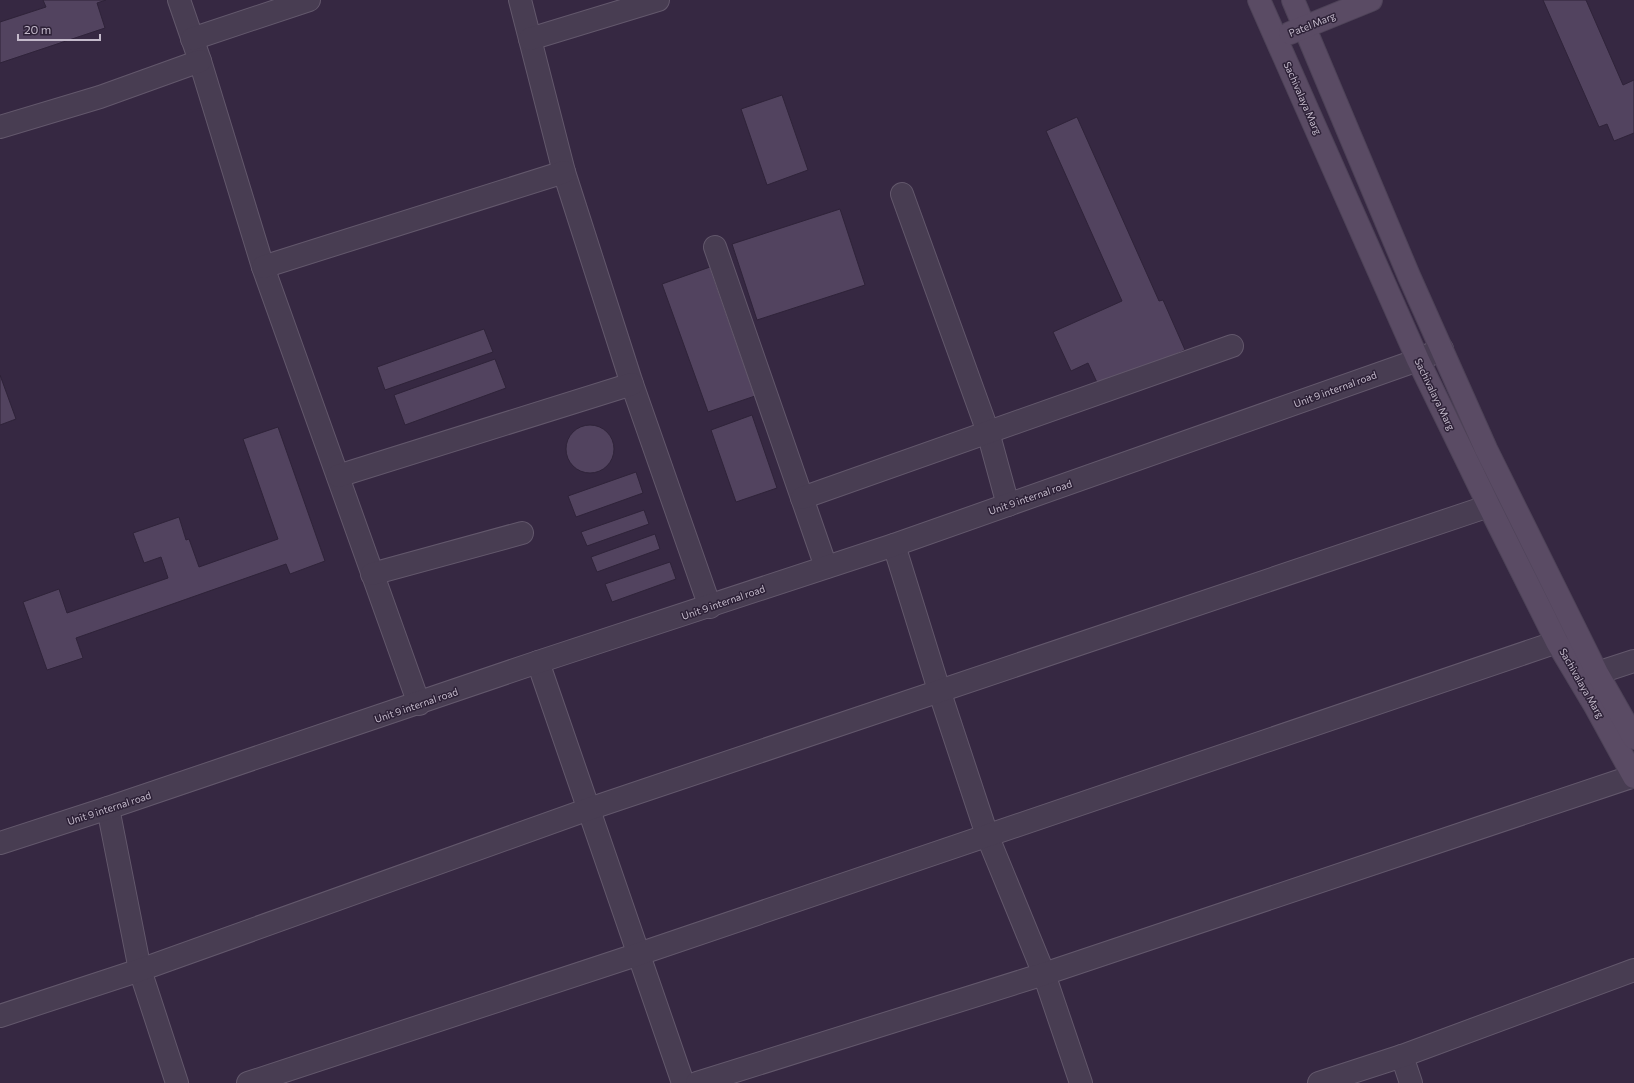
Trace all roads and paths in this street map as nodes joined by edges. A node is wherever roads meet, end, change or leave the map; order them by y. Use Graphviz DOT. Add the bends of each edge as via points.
graph roads {
  1 [pos="179,0"];
  2 [pos="309,0"];
  3 [pos="520,0"];
  4 [pos="658,0"];
  5 [pos="1259,0"];
  6 [pos="1293,0"];
  7 [pos="1371,0"];
  8 [pos="1304,27"];
  9 [pos="530,38"];
  10 [pos="192,39"];
  11 [pos="1276,39"];
  12 [pos="200,61"];
  13 [pos="0,127"];
  14 [pos="564,172"];
  15 [pos="902,194"];
  16 [pos="715,247"];
  17 [pos="263,267"];
  18 [pos="1232,346"];
  19 [pos="1442,349"];
  20 [pos="1418,360"];
  21 [pos="632,384"];
  22 [pos="988,432"];
  23 [pos="338,476"];
  24 [pos="802,498"];
  25 [pos="1008,505"];
  26 [pos="1489,506"];
  27 [pos="522,532"];
  28 [pos="894,545"];
  29 [pos="826,566"];
  30 [pos="372,574"];
  31 [pos="710,607"];
  32 [pos="1557,642"];
  33 [pos="1634,661"];
  34 [pos="538,662"];
  35 [pos="1597,673"];
  36 [pos="939,690"];
  37 [pos="419,704"];
  38 [pos="1634,738"];
  39 [pos="1634,777"];
  40 [pos="108,808"];
  41 [pos="589,809"];
  42 [pos="988,835"];
  43 [pos="0,842"];
  44 [pos="639,954"];
  45 [pos="140,970"];
  46 [pos="1634,970"];
  47 [pos="1044,974"];
  48 [pos="0,1016"];
  49 [pos="1402,1056"];
  50 [pos="177,1083"];
  51 [pos="248,1083"];
  52 [pos="683,1083"];
  53 [pos="697,1083"];
  54 [pos="1081,1083"];
  55 [pos="1319,1083"];
  56 [pos="1411,1083"];
  1 -- 10 [label="street"];
  2 -- 10 [label="street"];
  3 -- 9 [label="street"];
  4 -- 9 [label="street"];
  5 -- 11 [label="main road, Sachivalaya Marg"];
  6 -- 8 [label="main road, Sachivalaya Marg"];
  7 -- 8 [label="main road, Patel Marg"];
  8 -- 11 [label="main road, Patel Marg"];
  8 -- 19 [label="main road, Sachivalaya Marg"];
  9 -- 14 [label="street"];
  10 -- 12 [label="street"];
  11 -- 20 [label="main road, Sachivalaya Marg"];
  12 -- 13 [label="street" via="100,97"];
  12 -- 17 [label="street"];
  14 -- 17 [label="street"];
  14 -- 21 [label="street"];
  15 -- 22 [label="street"];
  16 -- 24 [label="street"];
  17 -- 23 [label="street"];
  18 -- 22 [label="street"];
  19 -- 20 [label="street, Unit 9 internal road"];
  19 -- 35 [label="main road, Sachivalaya Marg" via="1486,449"];
  20 -- 25 [label="street, Unit 9 internal road"];
  20 -- 26 [label="main road, Sachivalaya Marg"];
  21 -- 23 [label="street"];
  21 -- 31 [label="street"];
  22 -- 24 [label="street"];
  22 -- 25 [label="street"];
  23 -- 30 [label="street"];
  24 -- 29 [label="street"];
  25 -- 28 [label="street, Unit 9 internal road"];
  26 -- 32 [label="main road, Sachivalaya Marg"];
  26 -- 36 [label="street"];
  27 -- 30 [label="street"];
  28 -- 29 [label="street, Unit 9 internal road"];
  28 -- 36 [label="street"];
  29 -- 31 [label="street, Unit 9 internal road"];
  30 -- 37 [label="street"];
  31 -- 34 [label="street, Unit 9 internal road"];
  32 -- 39 [label="main road, Sachivalaya Marg"];
  32 -- 42 [label="street"];
  33 -- 35 [label="street"];
  34 -- 37 [label="street, Unit 9 internal road"];
  34 -- 41 [label="street"];
  35 -- 38 [label="main road, Sachivalaya Marg"];
  36 -- 41 [label="street"];
  36 -- 42 [label="street"];
  37 -- 40 [label="street, Unit 9 internal road"];
  39 -- 47 [label="street"];
  40 -- 43 [label="street, Unit 9 internal road"];
  40 -- 45 [label="street"];
  41 -- 44 [label="street"];
  41 -- 45 [label="street"];
  42 -- 44 [label="street"];
  42 -- 47 [label="street"];
  44 -- 51 [label="street"];
  44 -- 52 [label="street"];
  45 -- 48 [label="street"];
  45 -- 50 [label="street"];
  46 -- 49 [label="street"];
  47 -- 53 [label="street"];
  47 -- 54 [label="street"];
  49 -- 55 [label="street"];
  49 -- 56 [label="street"];
}
